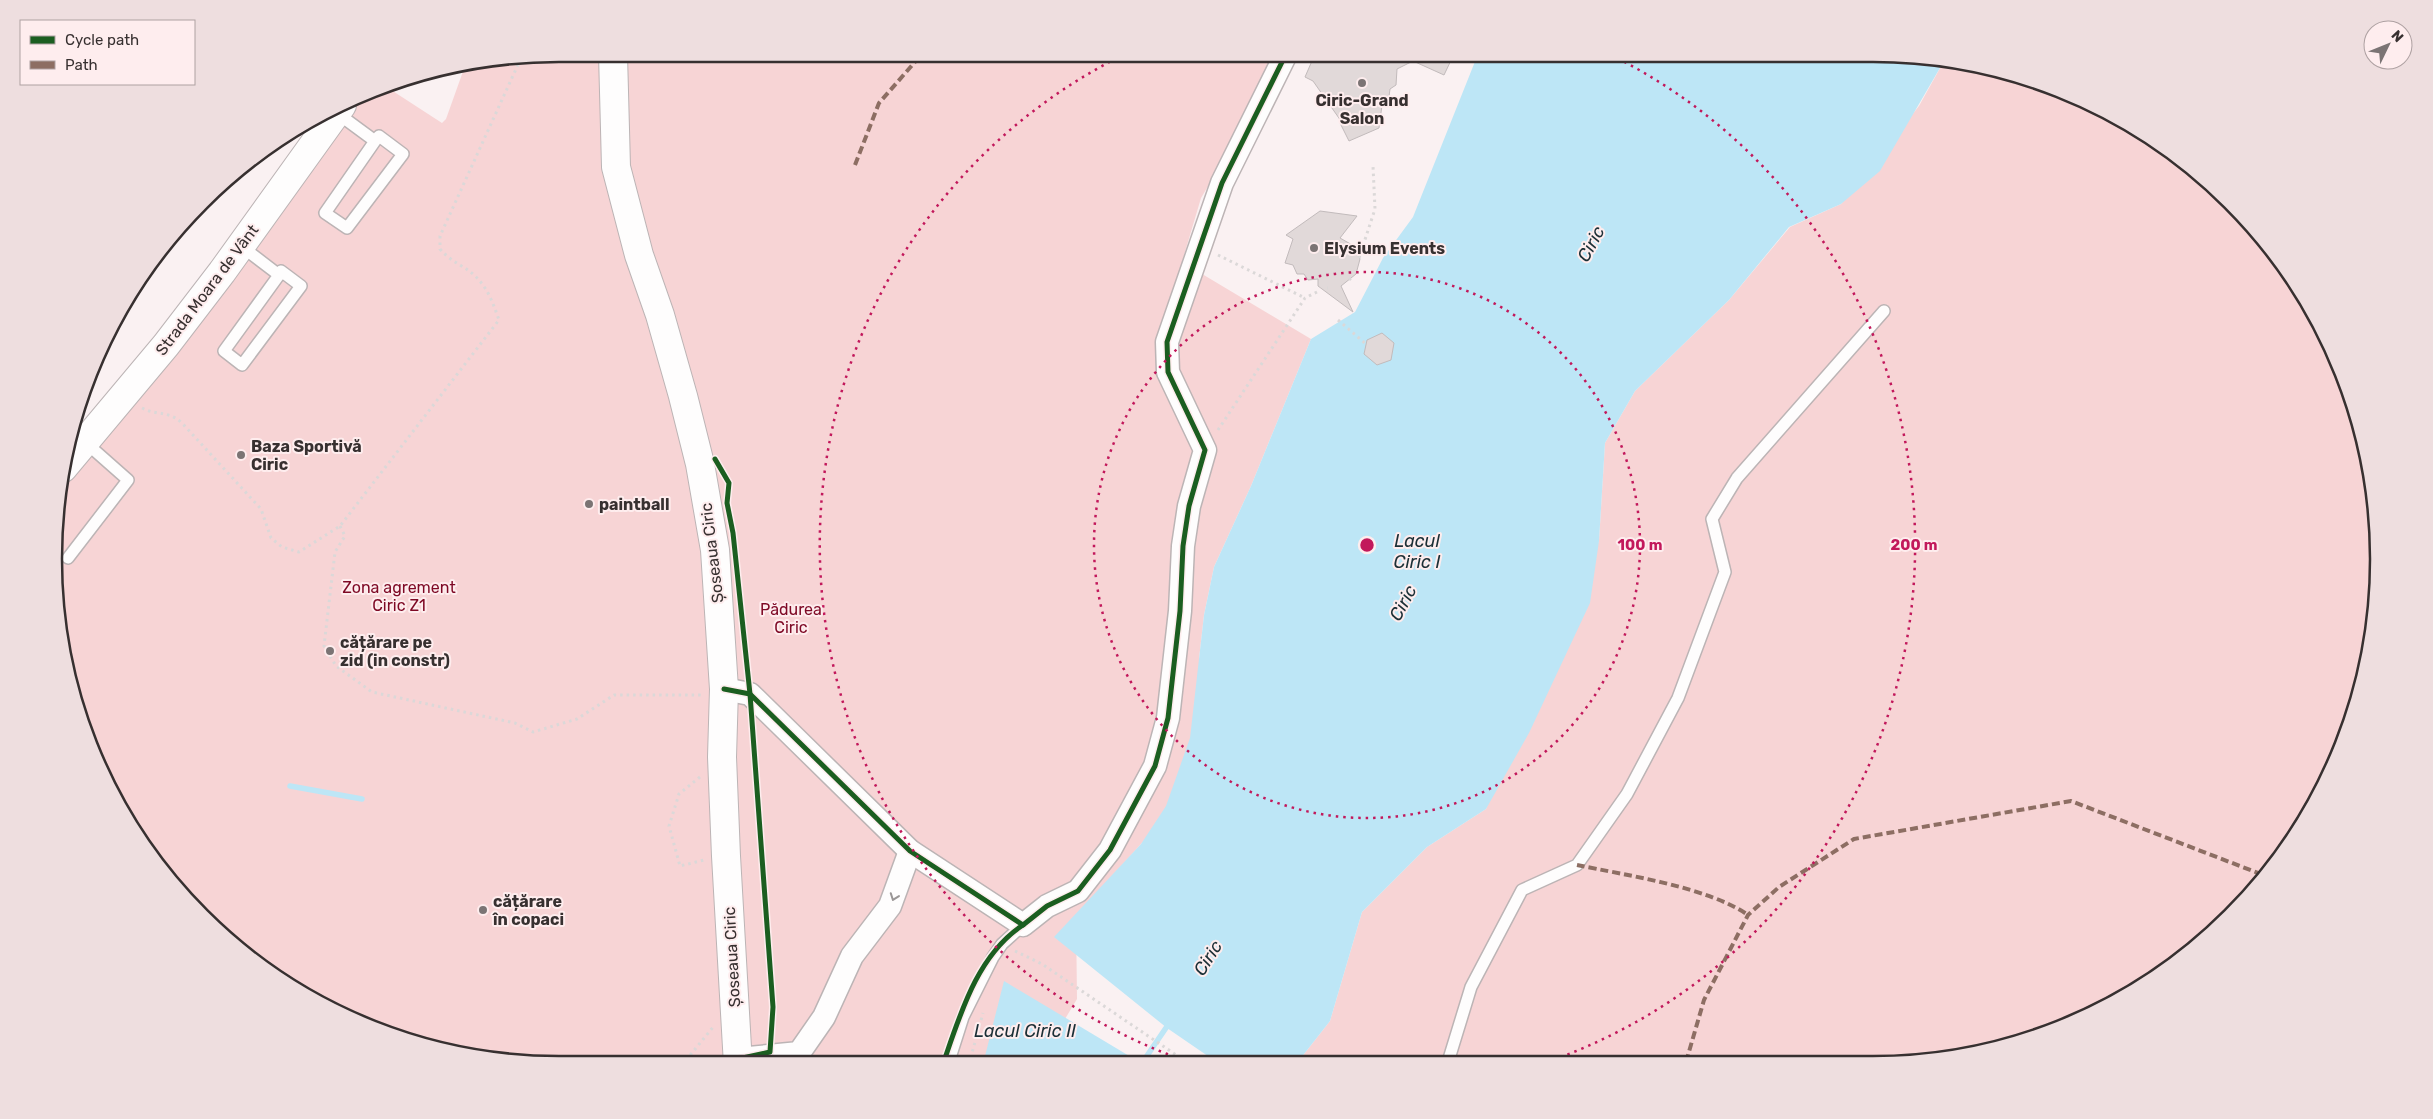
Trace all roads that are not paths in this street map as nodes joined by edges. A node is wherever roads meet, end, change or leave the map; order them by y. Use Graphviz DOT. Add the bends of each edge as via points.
graph roads {
  1 [pos="612,62"];
  2 [pos="1282,62"];
  3 [pos="344,112"];
  4 [pos="334,117"];
  5 [pos="376,141"];
  6 [pos="241,246"];
  7 [pos="279,275"];
  8 [pos="1884,312"];
  9 [pos="85,442"];
  10 [pos="74,455"];
  11 [pos="68,558"];
  12 [pos="724,689"];
  13 [pos="910,851"];
  14 [pos="1022,924"];
  15 [pos="738,1056"];
  16 [pos="801,1056"];
  17 [pos="951,1056"];
  18 [pos="1450,1056"];
  1 -- 12 [label="main road, Șoseaua Ciric" via="616,166 700,464 715,550"];
  2 -- 14 [label="street" via="1222,183 1168,342 1168,372 1205,450 1189,506 1168,718 1155,766 1110,850 1078,891 1047,906"];
  3 -- 5 [label="lane"];
  4 -- 6 [label="main road, Strada Moara de Vânt"];
  5 -- 5 [label="lane" via="325,213 347,228 403,154 379,136"];
  6 -- 7 [label="lane"];
  6 -- 9 [label="main road, Strada Moara de Vânt" via="166,345"];
  7 -- 7 [label="lane" via="224,351 242,365 301,286 281,271"];
  8 -- 18 [label="lane" via="1737,478 1712,519 1725,572 1678,698 1627,794 1576,865 1522,890 1471,987"];
  9 -- 10 [label="main road, Strada Moara de Vânt"];
  9 -- 11 [label="lane" via="128,480"];
  12 -- 13 [label="street" via="750,694"];
  12 -- 15 [label="main road, Șoseaua Ciric" via="722,757"];
  13 -- 14 [label="street"];
  13 -- 16 [label="street, one-way" via="890,906 852,956 824,1017"];
  14 -- 17 [label="lane" via="1002,944 963,1017"];
}
